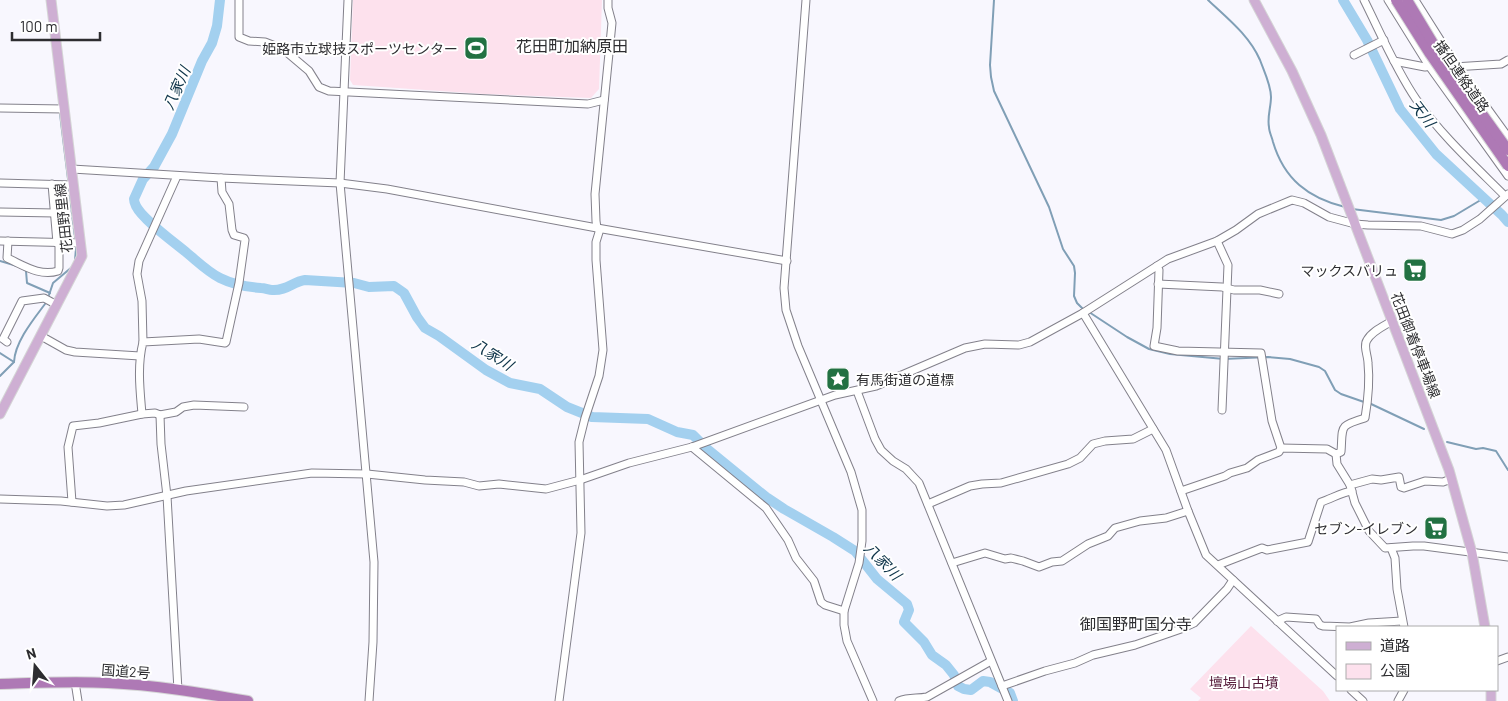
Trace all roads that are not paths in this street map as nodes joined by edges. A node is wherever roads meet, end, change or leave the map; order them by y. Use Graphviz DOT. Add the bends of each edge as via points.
graph roads {
  1 [pos="51,0"];
  2 [pos="239,0"];
  3 [pos="348,0"];
  4 [pos="608,0"];
  5 [pos="806,0"];
  6 [pos="1254,0"];
  7 [pos="1364,0"];
  8 [pos="1388,0"];
  9 [pos="1396,0"];
  10 [pos="1407,0"];
  11 [pos="1415,0"];
  12 [pos="1384,40"];
  13 [pos="1354,55"];
  14 [pos="1508,60"];
  15 [pos="1394,61"];
  16 [pos="1429,66"];
  17 [pos="1458,68"];
  18 [pos="344,91"];
  19 [pos="604,100"];
  20 [pos="0,108"];
  21 [pos="64,109"];
  22 [pos="1508,137"];
  23 [pos="1508,150"];
  24 [pos="1508,166"];
  25 [pos="72,169"];
  26 [pos="177,176"];
  27 [pos="1508,176"];
  28 [pos="221,178"];
  29 [pos="0,183"];
  30 [pos="340,183"];
  31 [pos="52,184"];
  32 [pos="73,185"];
  33 [pos="1506,195"];
  34 [pos="0,212"];
  35 [pos="55,213"];
  36 [pos="1354,220"];
  37 [pos="598,228"];
  38 [pos="1217,240"];
  39 [pos="4,241"];
  40 [pos="58,243"];
  41 [pos="80,243"];
  42 [pos="787,261"];
  43 [pos="1157,266"];
  44 [pos="1158,284"];
  45 [pos="1226,289"];
  46 [pos="1279,294"];
  47 [pos="57,305"];
  48 [pos="1083,313"];
  49 [pos="1392,321"];
  50 [pos="41,336"];
  51 [pos="7,342"];
  52 [pos="143,342"];
  53 [pos="1223,353"];
  54 [pos="140,356"];
  55 [pos="857,391"];
  56 [pos="821,400"];
  57 [pos="244,407"];
  58 [pos="1222,410"];
  59 [pos="0,414"];
  60 [pos="142,414"];
  61 [pos="160,415"];
  62 [pos="1154,429"];
  63 [pos="692,447"];
  64 [pos="1281,448"];
  65 [pos="1336,454"];
  66 [pos="367,474"];
  67 [pos="1451,479"];
  68 [pos="580,480"];
  69 [pos="1351,488"];
  70 [pos="1181,491"];
  71 [pos="167,496"];
  72 [pos="0,499"];
  73 [pos="72,502"];
  74 [pos="928,504"];
  75 [pos="1188,511"];
  76 [pos="1391,548"];
  77 [pos="1472,552"];
  78 [pos="1508,557"];
  79 [pos="952,563"];
  80 [pos="1218,566"];
  81 [pos="1232,580"];
  82 [pos="844,611"];
  83 [pos="1277,621"];
  84 [pos="1403,624"];
  85 [pos="1485,626"];
  86 [pos="991,661"];
  87 [pos="1336,675"];
  88 [pos="75,682"];
  89 [pos="0,684"];
  90 [pos="1002,686"];
  91 [pos="178,690"];
  92 [pos="1352,691"];
  93 [pos="78,701"];
  94 [pos="248,701"];
  95 [pos="369,701"];
  96 [pos="559,701"];
  97 [pos="873,701"];
  98 [pos="899,701"];
  99 [pos="1008,701"];
  100 [pos="1363,701"];
  1 -- 21 [label="main road, 花田野里線"];
  2 -- 18 [label="street" via="239,37 283,49 310,71 319,87"];
  3 -- 18 [label="street"];
  4 -- 19 [label="street" via="612,22"];
  5 -- 42 [label="street"];
  6 -- 36 [label="main road, 花田御着停車場線" via="1292,71"];
  7 -- 12 [label="street"];
  8 -- 16 [label="street"];
  9 -- 24 [label="highway, 播但連絡道路, bridge"];
  10 -- 23 [label="highway, 播但連絡道路, bridge" via="1442,58"];
  11 -- 17 [label="street"];
  12 -- 13 [label="street"];
  12 -- 15 [label="street"];
  14 -- 17 [label="street" via="1501,64"];
  15 -- 16 [label="street"];
  15 -- 33 [label="street" via="1415,98 1434,122"];
  16 -- 17 [label="street"];
  16 -- 27 [label="street"];
  17 -- 22 [label="street"];
  18 -- 19 [label="street" via="588,104"];
  18 -- 30 [label="street"];
  19 -- 37 [label="street" via="595,194"];
  20 -- 21 [label="street"];
  21 -- 25 [label="main road, 花田野里線"];
  25 -- 26 [label="street"];
  25 -- 32 [label="main road, 花田野里線"];
  26 -- 28 [label="street"];
  26 -- 52 [label="street" via="139,261 137,274 142,301"];
  28 -- 30 [label="street"];
  28 -- 52 [label="street" via="232,230 234,235 245,240 226,342"];
  29 -- 31 [label="street"];
  30 -- 37 [label="street"];
  30 -- 66 [label="street"];
  31 -- 32 [label="street"];
  31 -- 35 [label="street"];
  32 -- 41 [label="main road, 花田野里線"];
  33 -- 36 [label="street" via="1480,218 1452,234 1420,226 1368,225"];
  34 -- 35 [label="street"];
  35 -- 40 [label="street"];
  36 -- 38 [label="street" via="1329,217 1292,200 1258,214"];
  36 -- 49 [label="main road, 花田御着停車場線"];
  37 -- 42 [label="street"];
  37 -- 68 [label="street" via="596,260 603,350 599,376 579,442"];
  38 -- 43 [label="street"];
  38 -- 45 [label="street" via="1228,264"];
  39 -- 40 [label="street"];
  39 -- 40 [label="street" via="7,258 36,271 51,273 59,268"];
  40 -- 41 [label="street"];
  41 -- 47 [label="main road, 花田野里線" via="82,256"];
  42 -- 56 [label="street" via="786,310"];
  43 -- 44 [label="street"];
  43 -- 48 [label="street"];
  44 -- 45 [label="street"];
  44 -- 53 [label="street" via="1154,346 1178,351"];
  45 -- 46 [label="street"];
  45 -- 53 [label="street"];
  47 -- 50 [label="main road, 花田野里線"];
  47 -- 51 [label="street" via="44,298 22,301 3,338"];
  48 -- 55 [label="street" via="1030,342 964,348"];
  48 -- 62 [label="street"];
  49 -- 65 [label="street" via="1367,339 1369,396 1365,418 1347,424 1343,429 1341,452"];
  49 -- 67 [label="main road, 花田御着停車場線"];
  50 -- 54 [label="street" via="75,352"];
  50 -- 59 [label="main road, 花田野里線"];
  52 -- 54 [label="street"];
  53 -- 58 [label="street"];
  53 -- 64 [label="street" via="1261,353 1272,421"];
  54 -- 60 [label="street"];
  55 -- 56 [label="street"];
  55 -- 74 [label="street" via="881,450 919,483"];
  56 -- 63 [label="street"];
  56 -- 82 [label="street" via="851,472 862,510 859,563"];
  57 -- 61 [label="street" via="194,405"];
  60 -- 61 [label="street"];
  60 -- 73 [label="street" via="73,426 68,447"];
  61 -- 71 [label="street"];
  62 -- 70 [label="street" via="1166,450"];
  62 -- 74 [label="street" via="1133,439 1104,440 1093,444 1080,458 1068,464 1001,483 970,486"];
  63 -- 68 [label="street"];
  63 -- 82 [label="street" via="766,508 796,558 814,580 821,602"];
  64 -- 65 [label="street" via="1327,450"];
  64 -- 70 [label="street" via="1247,468"];
  65 -- 69 [label="street" via="1337,464"];
  66 -- 68 [label="street" via="479,486 500,484 546,489"];
  66 -- 71 [label="street" via="312,473"];
  66 -- 95 [label="street" via="374,562"];
  67 -- 69 [label="street" via="1404,488 1399,477 1372,479"];
  67 -- 77 [label="main road, 花田御着停車場線"];
  68 -- 96 [label="street" via="581,533"];
  69 -- 76 [label="street" via="1355,504 1369,530 1385,548"];
  69 -- 80 [label="street" via="1321,502 1308,542 1266,550 1262,548"];
  70 -- 75 [label="street"];
  71 -- 73 [label="street" via="124,505"];
  71 -- 91 [label="street"];
  72 -- 73 [label="street"];
  74 -- 79 [label="street"];
  75 -- 79 [label="street" via="1114,528 1108,536 1088,544 1062,561 1039,567 985,553"];
  75 -- 80 [label="street" via="1206,555"];
  76 -- 77 [label="street" via="1424,546"];
  76 -- 84 [label="street"];
  77 -- 78 [label="street"];
  77 -- 85 [label="main road, 花田御着停車場線"];
  79 -- 86 [label="street"];
  80 -- 81 [label="street"];
  81 -- 83 [label="street"];
  81 -- 90 [label="street" via="1194,623 1181,629"];
  82 -- 97 [label="street" via="847,641"];
  83 -- 84 [label="street" via="1286,617 1316,619 1323,626"];
  83 -- 87 [label="street"];
  86 -- 90 [label="street"];
  86 -- 98 [label="street" via="927,697 908,697"];
  88 -- 89 [label="highway, 国道2号"];
  88 -- 91 [label="highway, 国道2号"];
  88 -- 93 [label="street"];
  90 -- 99 [label="street"];
  91 -- 94 [label="highway, 国道2号"];
  92 -- 100 [label="street"];
}
